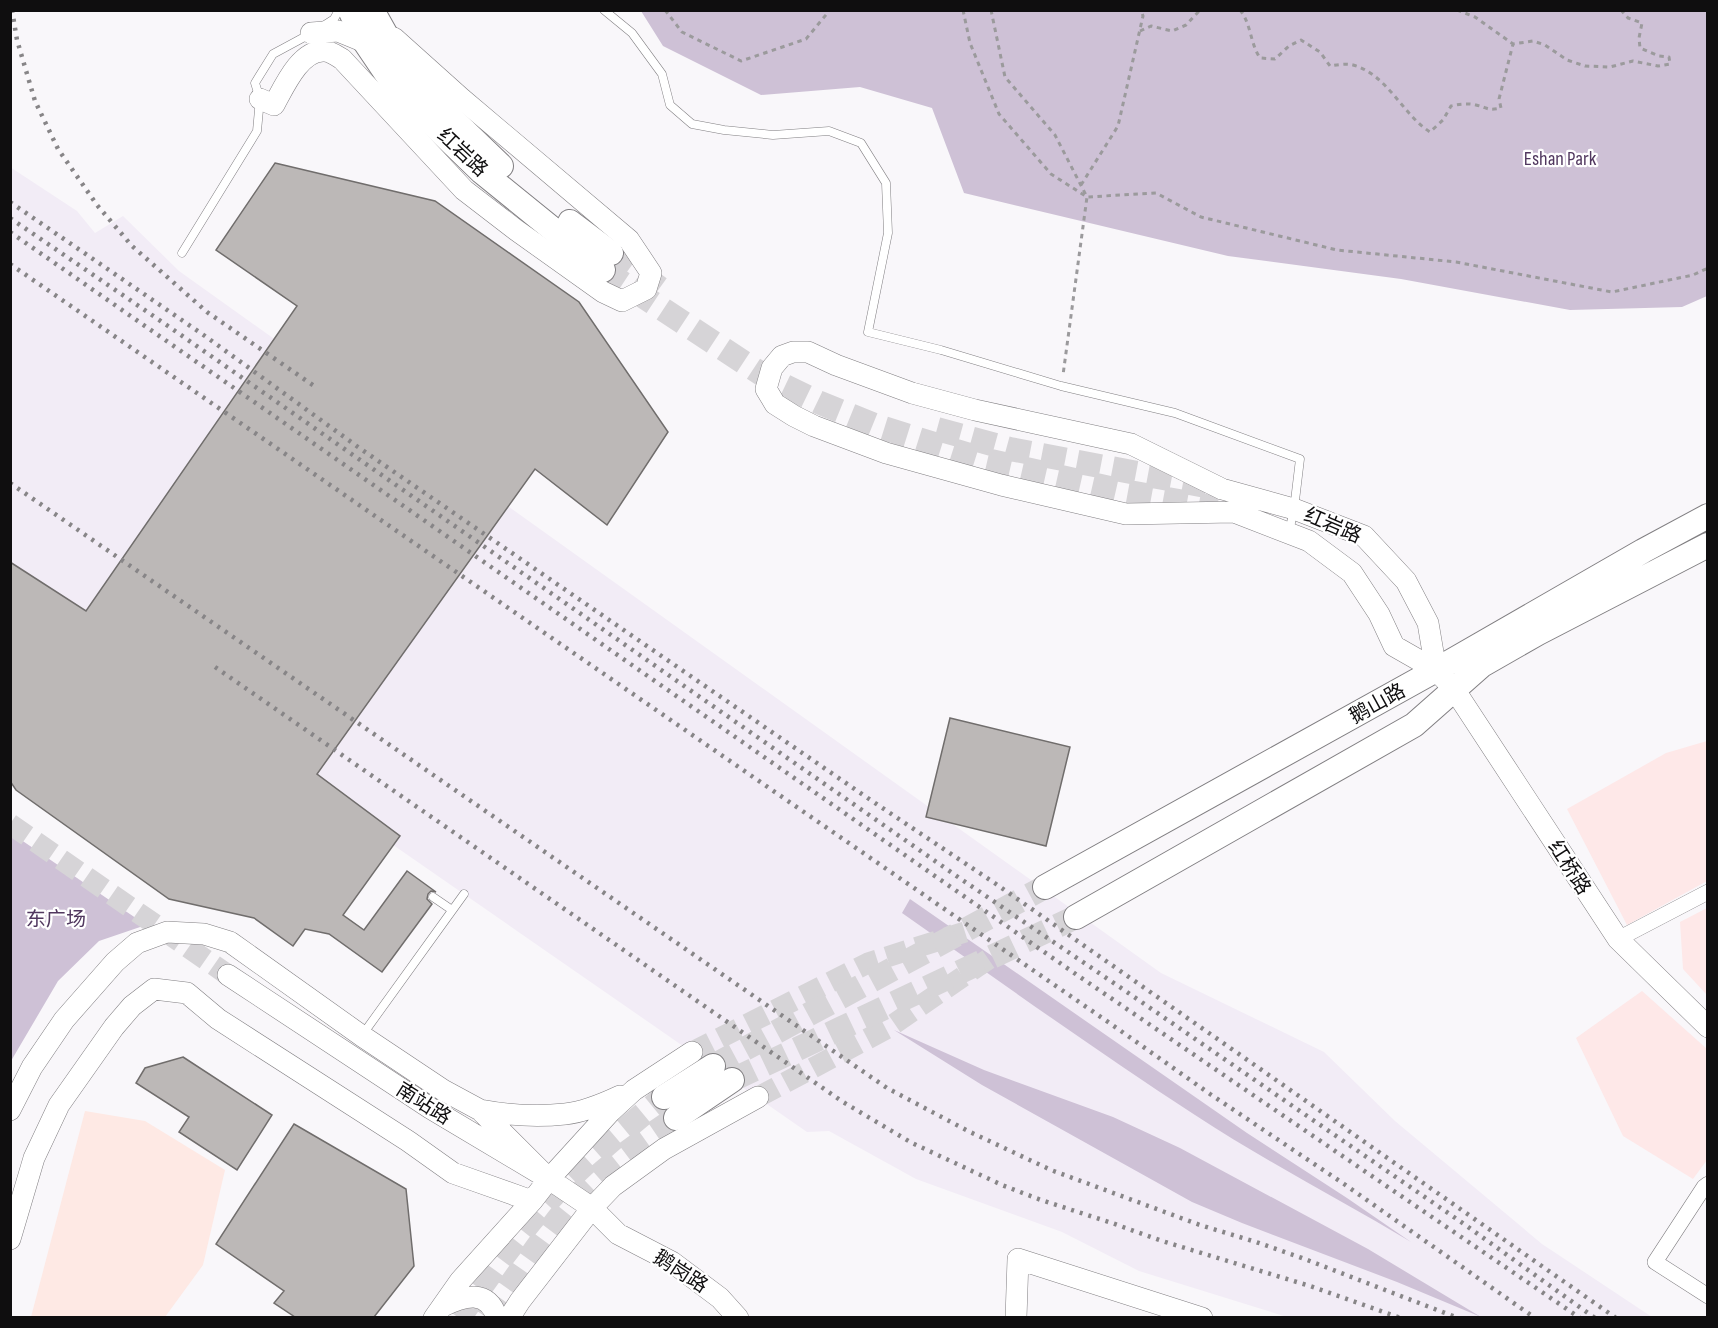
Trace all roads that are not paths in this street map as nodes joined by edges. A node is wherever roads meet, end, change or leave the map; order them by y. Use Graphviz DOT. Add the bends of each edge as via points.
graph roads {
  1 [pos="339,10"];
  2 [pos="344,10"];
  3 [pos="350,10"];
  4 [pos="604,10"];
  5 [pos="373,26"];
  6 [pos="311,33"];
  7 [pos="342,59"];
  8 [pos="260,99"];
  9 [pos="182,253"];
  10 [pos="607,262"];
  11 [pos="1294,509"];
  12 [pos="1707,516"];
  13 [pos="1288,533"];
  14 [pos="1707,545"];
  15 [pos="1436,670"];
  16 [pos="1455,689"];
  17 [pos="1045,888"];
  18 [pos="1707,892"];
  19 [pos="464,894"];
  20 [pos="434,897"];
  21 [pos="452,910"];
  22 [pos="1076,917"];
  23 [pos="1618,939"];
  24 [pos="228,975"];
  25 [pos="1707,1027"];
  26 [pos="362,1036"];
  27 [pos="692,1052"];
  28 [pos="634,1090"];
  29 [pos="663,1097"];
  30 [pos="758,1098"];
  31 [pos="10,1110"];
  32 [pos="480,1110"];
  33 [pos="676,1118"];
  34 [pos="549,1179"];
  35 [pos="1707,1184"];
  36 [pos="532,1202"];
  37 [pos="592,1208"];
  38 [pos="618,1234"];
  39 [pos="10,1239"];
  40 [pos="1707,1296"];
  41 [pos="438,1312"];
  42 [pos="497,1317"];
  43 [pos="509,1317"];
  44 [pos="738,1317"];
  45 [pos="1016,1317"];
  46 [pos="1202,1317"];
  1 -- 6 [label="lane" via="334,19"];
  2 -- 7 [label="street"];
  3 -- 5 [label="main road, 红岩路"];
  4 -- 11 [label="lane" via="632,33 662,74 670,105 692,124 773,135 829,131 861,143 886,183 888,233 868,332 1175,413 1300,459"];
  5 -- 6 [label="street"];
  5 -- 7 [label="street" via="628,240 651,273 646,289 622,301 603,292 490,210 464,190"];
  5 -- 10 [label="main road, 红岩路" via="390,79 422,114 482,172"];
  6 -- 8 [label="lane" via="273,54 255,83"];
  7 -- 8 [label="street" via="325,51 309,54 289,77 274,105"];
  8 -- 9 [label="lane" via="257,131"];
  11 -- 13 [label="lane"];
  11 -- 13 [label="street, 红岩路" via="1222,489 1131,444 912,393 808,352 782,356 772,368 766,388 776,404 814,426 886,453 1000,485 1126,514 1234,512"];
  11 -- 15 [label="street, 红岩路" via="1364,536 1406,581 1428,623"];
  12 -- 15 [label="main road, 鹅山路"];
  13 -- 15 [label="street, 红岩路" via="1309,541 1352,573 1394,646"];
  14 -- 16 [label="main road, 鹅山路" via="1482,664"];
  15 -- 16 [label="street, 红岩路"];
  15 -- 17 [label="main road, 鹅山路"];
  16 -- 22 [label="main road, 鹅山路" via="1414,725"];
  16 -- 23 [label="street, 红桥路"];
  18 -- 23 [label="street"];
  19 -- 21 [label="lane"];
  20 -- 21 [label="lane"];
  21 -- 26 [label="lane"];
  23 -- 25 [label="street, 红桥路"];
  24 -- 34 [label="street, 南站路" via="430,1108"];
  26 -- 31 [label="street" via="230,942 204,934 167,932 136,943 115,962 64,1020 32,1067"];
  26 -- 32 [label="street"];
  27 -- 28 [label="street"];
  28 -- 32 [label="street" via="567,1114 501,1114"];
  28 -- 34 [label="street"];
  29 -- 33 [label="main road" via="722,1073"];
  30 -- 37 [label="street" via="664,1149 613,1186"];
  32 -- 34 [label="street"];
  34 -- 36 [label="street"];
  34 -- 37 [label="street, 南站路"];
  35 -- 40 [label="street" via="1655,1262"];
  36 -- 39 [label="street" via="453,1173 218,1019 187,993 154,988 114,1027 59,1105 34,1158"];
  36 -- 41 [label="street" via="460,1281"];
  37 -- 38 [label="street, 南站路"];
  37 -- 43 [label="street"];
  38 -- 44 [label="street, 鹅岗路" via="672,1262 720,1298"];
  41 -- 42 [label="street" via="458,1298 471,1296 489,1304"];
  45 -- 46 [label="street" via="1018,1259"];
}
